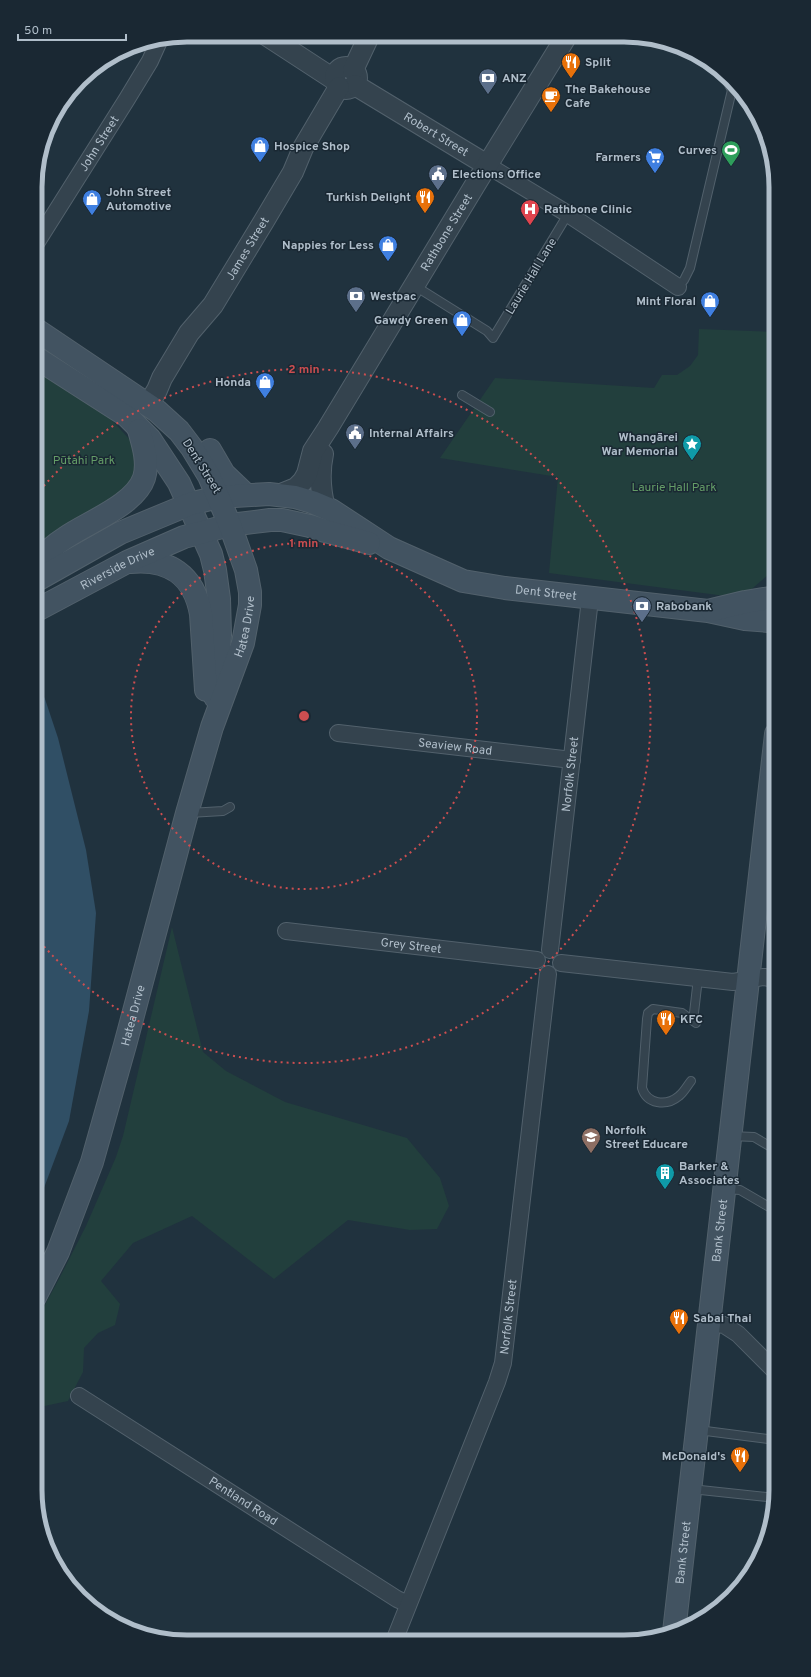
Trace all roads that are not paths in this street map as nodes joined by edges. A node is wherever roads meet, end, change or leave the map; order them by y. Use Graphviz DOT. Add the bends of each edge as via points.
graph roads {
  1 [pos="277,42"];
  2 [pos="295,42"];
  3 [pos="366,42"];
  4 [pos="563,42"];
  5 [pos="157,45"];
  6 [pos="345,78"];
  7 [pos="732,91"];
  8 [pos="487,165"];
  9 [pos="568,214"];
  10 [pos="42,234"];
  11 [pos="415,286"];
  12 [pos="678,287"];
  13 [pos="42,334"];
  14 [pos="42,361"];
  15 [pos="462,395"];
  16 [pos="148,405"];
  17 [pos="490,412"];
  18 [pos="138,428"];
  19 [pos="328,428"];
  20 [pos="245,494"];
  21 [pos="281,494"];
  22 [pos="218,497"];
  23 [pos="190,504"];
  24 [pos="325,508"];
  25 [pos="230,525"];
  26 [pos="201,531"];
  27 [pos="389,548"];
  28 [pos="42,556"];
  29 [pos="127,562"];
  30 [pos="42,578"];
  31 [pos="769,596"];
  32 [pos="590,599"];
  33 [pos="769,602"];
  34 [pos="42,606"];
  35 [pos="708,611"];
  36 [pos="769,622"];
  37 [pos="769,627"];
  38 [pos="212,727"];
  39 [pos="338,733"];
  40 [pos="572,760"];
  41 [pos="769,795"];
  42 [pos="230,807"];
  43 [pos="187,813"];
  44 [pos="286,931"];
  45 [pos="550,950"];
  46 [pos="537,960"];
  47 [pos="561,963"];
  48 [pos="548,974"];
  49 [pos="698,978"];
  50 [pos="769,978"];
  51 [pos="748,979"];
  52 [pos="694,1013"];
  53 [pos="696,1023"];
  54 [pos="691,1081"];
  55 [pos="730,1136"];
  56 [pos="769,1146"];
  57 [pos="724,1189"];
  58 [pos="769,1207"];
  59 [pos="42,1283"];
  60 [pos="709,1323"];
  61 [pos="769,1365"];
  62 [pos="79,1396"];
  63 [pos="697,1430"];
  64 [pos="769,1439"];
  65 [pos="690,1488"];
  66 [pos="769,1497"];
  67 [pos="408,1604"];
  68 [pos="675,1625"];
  69 [pos="396,1635"];
  1 -- 6 [label="street, Robert Street"];
  2 -- 6 [label="street, Robert Street"];
  3 -- 6 [label="street, James Street"];
  4 -- 8 [label="street, Rathbone Street"];
  5 -- 10 [label="street, John Street" via="127,99"];
  6 -- 8 [label="street, Robert Street"];
  6 -- 16 [label="street, James Street" via="260,227 213,305 189,333"];
  7 -- 12 [label="lane" via="690,268"];
  8 -- 9 [label="street, Robert Street"];
  8 -- 11 [label="street, Rathbone Street"];
  9 -- 11 [label="lane, Laurie Hall Lane" via="493,338 487,331"];
  9 -- 12 [label="street, Robert Street"];
  11 -- 19 [label="street, Rathbone Street"];
  13 -- 16 [label="main road, Dent Street"];
  14 -- 18 [label="main road" via="127,416"];
  15 -- 17 [label="lane"];
  16 -- 20 [label="main road" via="170,410 194,427 221,470"];
  16 -- 22 [label="main road, Dent Street" via="179,431 192,448"];
  18 -- 23 [label="main road" via="157,449"];
  18 -- 28 [label="main road" via="145,462 144,477 134,493 118,506 64,538"];
  19 -- 21 [label="street, Rathbone Street" via="313,451 303,481 296,488"];
  19 -- 24 [label="street, Rathbone Street" via="320,470 320,490"];
  20 -- 21 [label="main road, Dent Street"];
  20 -- 22 [label="main road, Dent Street"];
  21 -- 24 [label="main road, Dent Street"];
  22 -- 23 [label="main road"];
  22 -- 25 [label="main road, Hatea Drive"];
  23 -- 26 [label="main road, Hatea Drive"];
  23 -- 30 [label="main road" via="120,533"];
  24 -- 27 [label="main road, Dent Street"];
  25 -- 26 [label="main road, Riverside Drive"];
  25 -- 27 [label="main road, Dent Street" via="282,520"];
  25 -- 38 [label="main road, Hatea Drive" via="246,570 250,606 243,643"];
  26 -- 29 [label="main road, Riverside Drive"];
  26 -- 38 [label="main road, Hatea Drive" via="215,570 220,617 219,660"];
  27 -- 32 [label="main road, Dent Street" via="463,581"];
  29 -- 34 [label="main road, Riverside Drive"];
  29 -- 38 [label="main road" via="152,562 171,568 180,572 191,585 201,614 207,700"];
  31 -- 35 [label="main road, Dent Street"];
  32 -- 35 [label="main road, Dent Street"];
  32 -- 40 [label="street, Norfolk Street"];
  33 -- 36 [label="main road" via="765,607"];
  35 -- 37 [label="main road, Dent Street"];
  38 -- 43 [label="main road, Hatea Drive"];
  39 -- 40 [label="street, Seaview Road"];
  40 -- 45 [label="street, Norfolk Street"];
  41 -- 51 [label="main road, Bank Street"];
  42 -- 43 [label="lane" via="223,811"];
  43 -- 59 [label="main road, Hatea Drive" via="92,1162 58,1252"];
  44 -- 46 [label="street, Grey Street"];
  45 -- 46 [label="street" via="543,951"];
  45 -- 47 [label="street" via="557,953"];
  46 -- 48 [label="street" via="538,968"];
  47 -- 48 [label="street" via="556,972"];
  47 -- 49 [label="street"];
  48 -- 67 [label="street, Norfolk Street" via="503,1363"];
  49 -- 51 [label="street" via="733,982"];
  49 -- 52 [label="lane"];
  50 -- 51 [label="street"];
  51 -- 55 [label="main road, Bank Street"];
  53 -- 54 [label="lane" via="682,1013 653,1009 648,1013 642,1088 645,1096 651,1100 666,1101 677,1097"];
  55 -- 56 [label="lane" via="754,1136"];
  55 -- 57 [label="main road, Bank Street"];
  57 -- 58 [label="lane" via="740,1190"];
  57 -- 60 [label="main road, Bank Street"];
  60 -- 61 [label="street" via="724,1326 738,1334"];
  60 -- 63 [label="main road, Bank Street"];
  62 -- 67 [label="street, Pentland Road"];
  63 -- 64 [label="lane"];
  63 -- 65 [label="main road, Bank Street"];
  65 -- 66 [label="lane"];
  65 -- 68 [label="main road, Bank Street"];
  67 -- 69 [label="street, Norfolk Street"];
}
